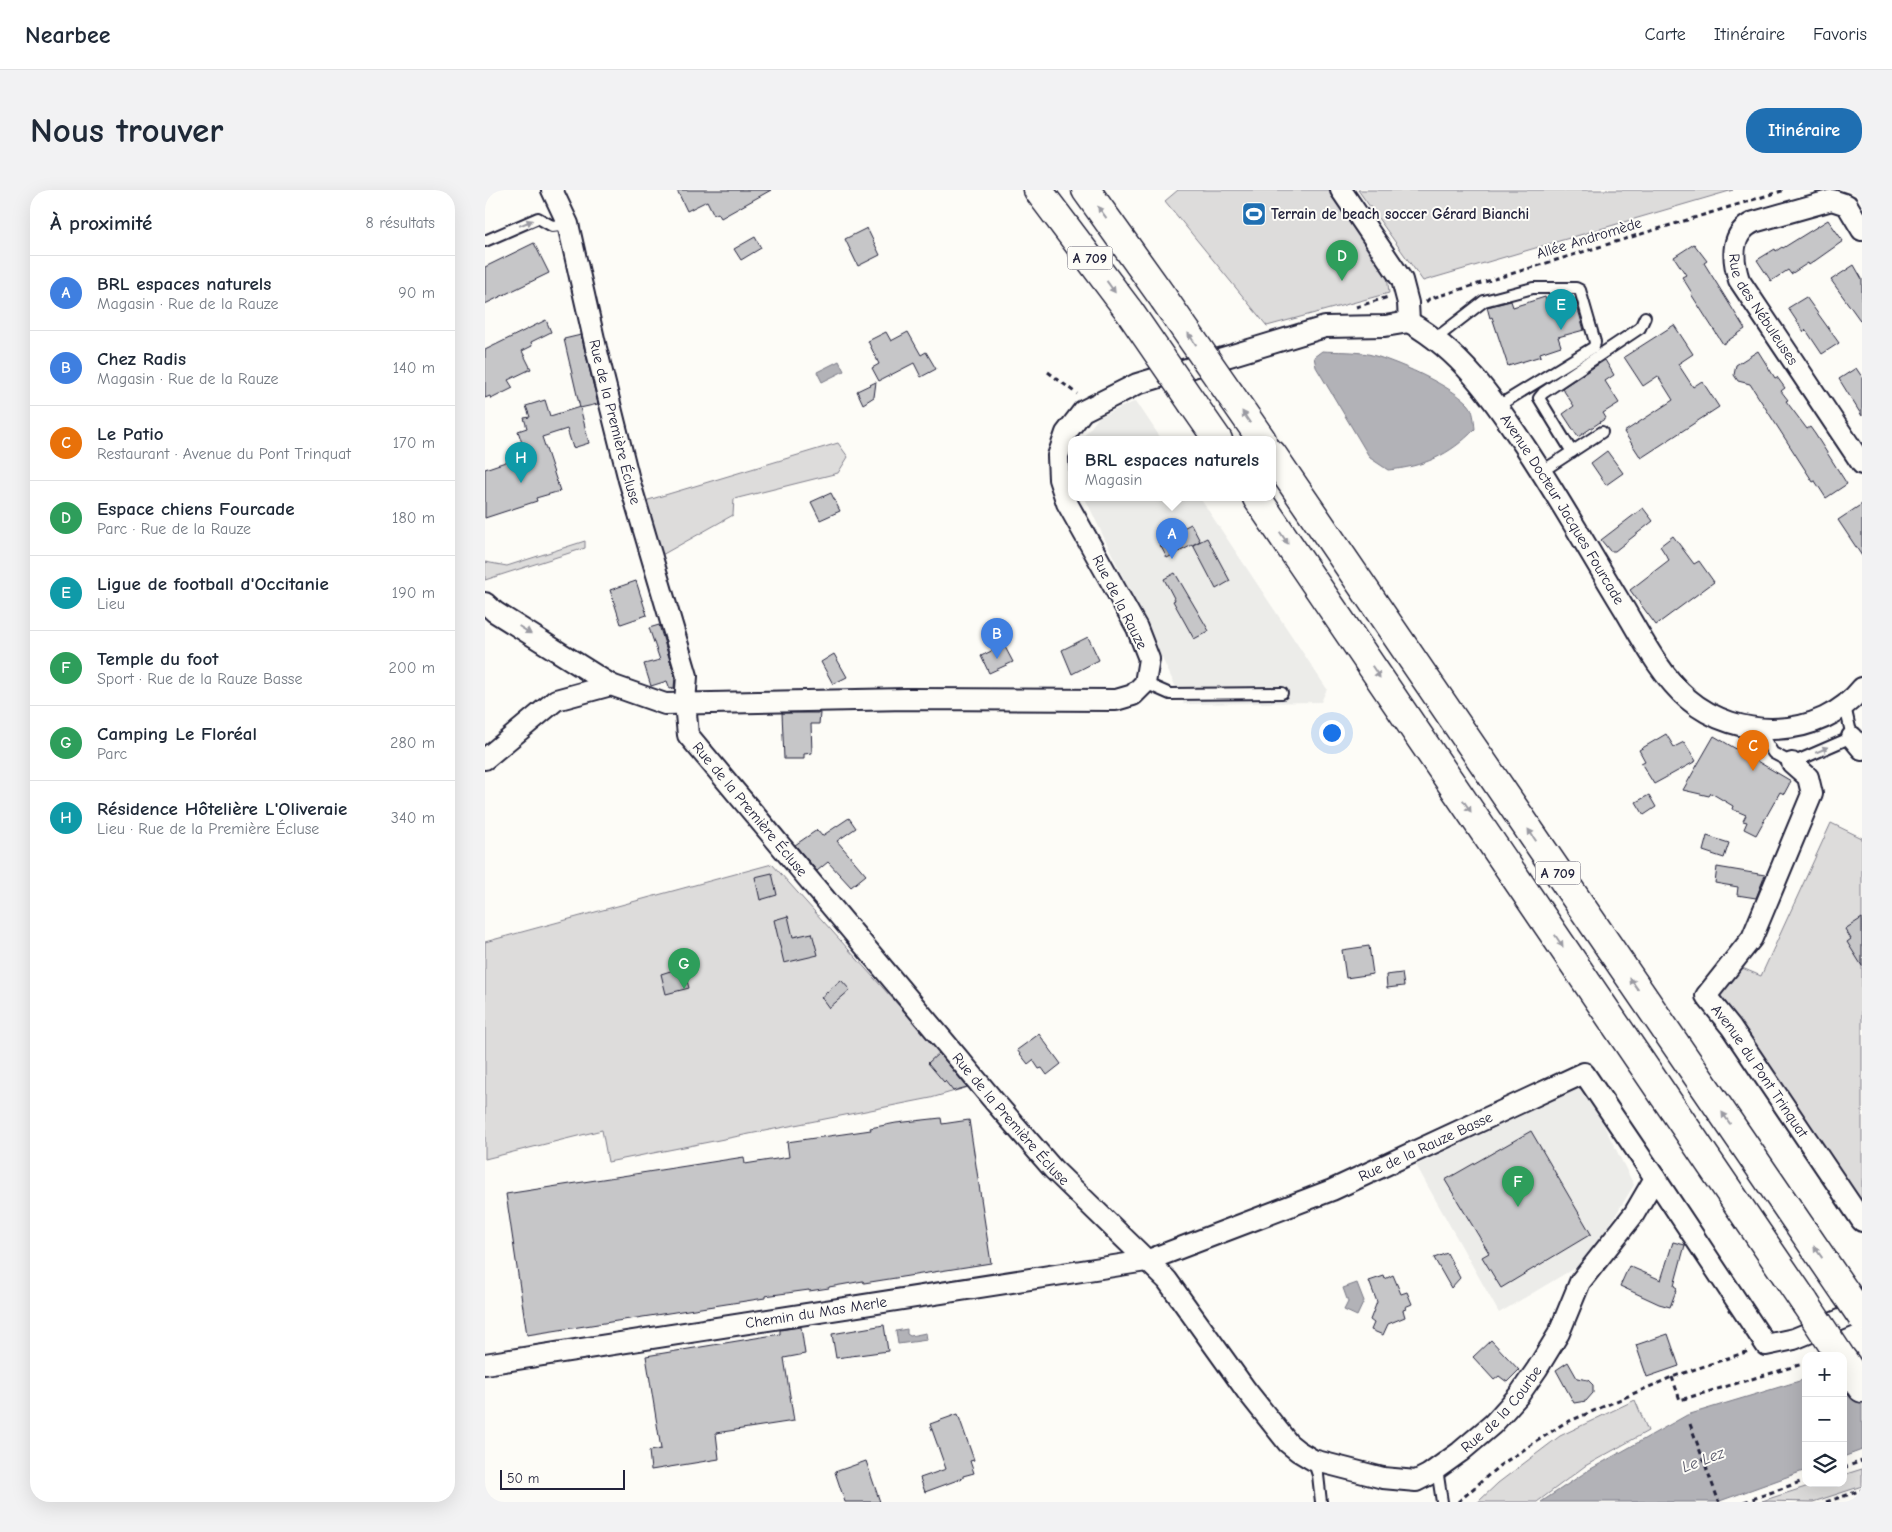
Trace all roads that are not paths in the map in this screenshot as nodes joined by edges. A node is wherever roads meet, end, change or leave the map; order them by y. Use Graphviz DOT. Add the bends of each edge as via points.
graph roads {
  1 [pos="552,190"];
  2 [pos="1038,190"];
  3 [pos="1085,190"];
  4 [pos="1341,190"];
  5 [pos="568,224"];
  6 [pos="1862,230"];
  7 [pos="485,240"];
  8 [pos="1645,317"];
  9 [pos="1409,322"];
  10 [pos="1435,339"];
  11 [pos="1498,406"];
  12 [pos="1602,432"];
  13 [pos="1215,436"];
  14 [pos="1259,436"];
  15 [pos="1572,452"];
  16 [pos="1276,460"];
  17 [pos="1862,464"];
  18 [pos="1541,472"];
  19 [pos="1259,501"];
  20 [pos="485,603"];
  21 [pos="1145,683"];
  22 [pos="611,685"];
  23 [pos="1862,688"];
  24 [pos="1282,693"];
  25 [pos="685,703"];
  26 [pos="1845,706"];
  27 [pos="1757,728"];
  28 [pos="1857,743"];
  29 [pos="485,759"];
  30 [pos="1791,762"];
  31 [pos="1655,1178"];
  32 [pos="1862,1221"];
  33 [pos="1146,1260"];
  34 [pos="1854,1301"];
  35 [pos="1862,1317"];
  36 [pos="1837,1352"];
  37 [pos="485,1364"];
  38 [pos="1847,1366"];
  39 [pos="1862,1388"];
  40 [pos="1313,1460"];
  41 [pos="1437,1469"];
  42 [pos="1321,1502"];
  43 [pos="1442,1502"];
  1 -- 5 [label="street, Rue de la Première Écluse"];
  2 -- 13 [label="highway, A 709, one-way, bridge" via="1129,311"];
  14 -- 3 [label="highway, A 709, one-way, bridge"];
  4 -- 9 [label="street" via="1402,280"];
  7 -- 5 [label="lane, one-way" via="538,218 552,226"];
  5 -- 25 [label="street, Rue de la Première Écluse" via="629,480 687,676"];
  6 -- 17 [label="street, Rue des Nébuleuses" via="1847,205 1832,200 1744,227 1734,251 1739,280"];
  8 -- 15 [label="lane" via="1640,328 1543,392 1539,398"];
  9 -- 10 [label="street, Avenue Docteur Jacques Fourcade"];
  9 -- 21 [label="street, Rue de la Rauze" via="1385,326 1325,327 1137,384 1083,411 1066,433 1058,456 1059,479 1067,503 1137,628 1149,659"];
  10 -- 11 [label="street, Avenue Docteur Jacques Fourcade" via="1463,364"];
  10 -- 11 [label="lane" via="1484,301 1533,288 1580,290 1594,347"];
  11 -- 18 [label="street, Avenue Docteur Jacques Fourcade"];
  12 -- 15 [label="lane"];
  15 -- 18 [label="lane"];
  34 -- 16 [label="highway, A 709, one-way"];
  18 -- 27 [label="street, Avenue Docteur Jacques Fourcade" via="1648,648 1675,685 1699,708 1722,720"];
  19 -- 36 [label="highway, A 709, one-way, bridge"];
  20 -- 22 [label="street, one-way"];
  21 -- 24 [label="lane" via="1169,694"];
  21 -- 25 [label="street" via="1133,695 1116,700"];
  22 -- 25 [label="street" via="665,704"];
  22 -- 29 [label="street" via="556,700"];
  23 -- 26 [label="street"];
  25 -- 33 [label="street, Rue de la Première Écluse" via="688,735 700,750 1053,1169"];
  26 -- 27 [label="street, Avenue Docteur Jacques Fourcade" via="1821,720 1792,728"];
  26 -- 28 [label="lane"];
  27 -- 30 [label="lane" via="1773,753"];
  30 -- 28 [label="lane, one-way"];
  30 -- 32 [label="street, Avenue du Pont Trinquat" via="1808,777 1812,794 1752,938 1706,996 1731,1027"];
  31 -- 33 [label="street, Rue de la Rauze Basse" via="1584,1073 1332,1190"];
  31 -- 34 [label="street" via="1766,1345 1794,1339"];
  31 -- 41 [label="street, Rue de la Courbe" via="1634,1214 1580,1282 1559,1333 1519,1395 1493,1424"];
  33 -- 37 [label="street, Chemin du Mas Merle"];
  33 -- 40 [label="street, Rue de la Courbe" via="1167,1280 1288,1443"];
  34 -- 35 [label="highway, A 709, bridge"];
  38 -- 39 [label="highway"];
  40 -- 41 [label="street, Rue de la Courbe" via="1383,1478 1417,1480"];
  40 -- 42 [label="lane"];
  41 -- 43 [label="lane"];
}
